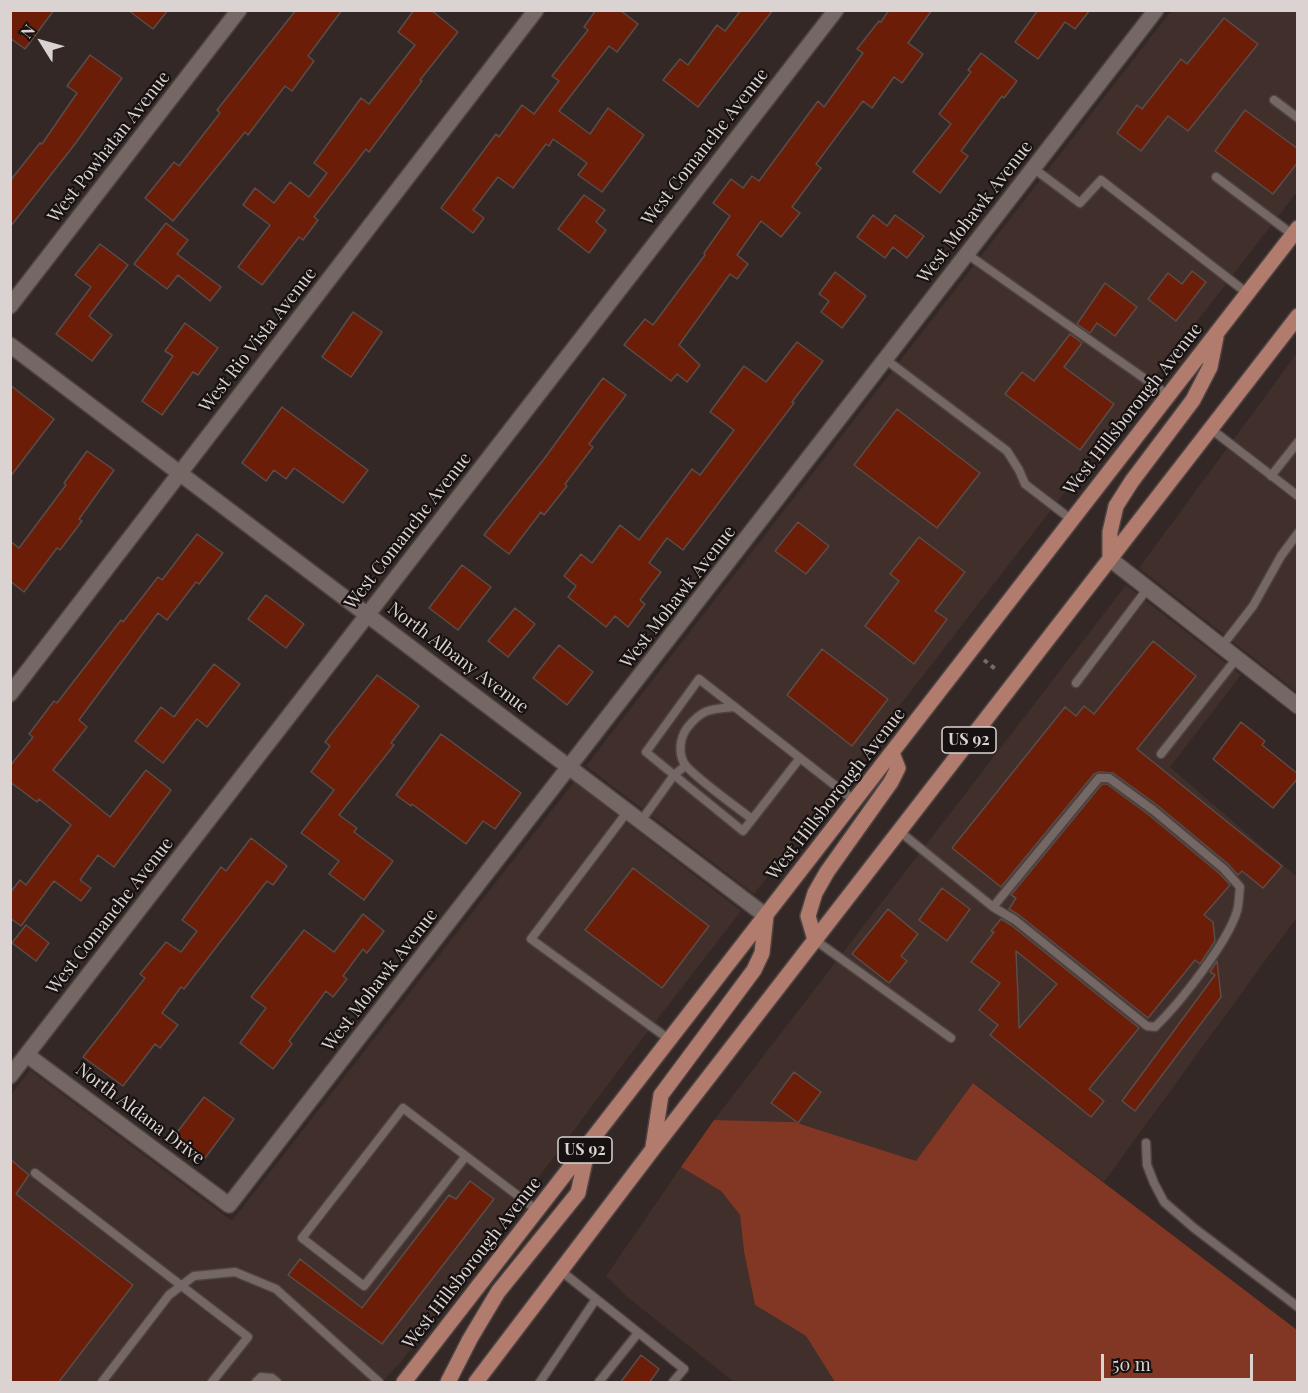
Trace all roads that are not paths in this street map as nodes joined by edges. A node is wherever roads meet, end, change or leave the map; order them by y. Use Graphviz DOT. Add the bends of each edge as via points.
graph roads {
  1 [pos="239,10"];
  2 [pos="536,10"];
  3 [pos="836,10"];
  4 [pos="1156,10"];
  5 [pos="1274,100"];
  6 [pos="1298,118"];
  7 [pos="1033,168"];
  8 [pos="1216,177"];
  9 [pos="1295,232"];
  10 [pos="967,254"];
  11 [pos="1247,293"];
  12 [pos="10,306"];
  13 [pos="1298,316"];
  14 [pos="1218,332"];
  15 [pos="10,345"];
  16 [pos="885,359"];
  17 [pos="1168,395"];
  18 [pos="1211,429"];
  19 [pos="1298,442"];
  20 [pos="180,473"];
  21 [pos="1271,476"];
  22 [pos="1298,496"];
  23 [pos="1072,520"];
  24 [pos="1298,533"];
  25 [pos="1110,560"];
  26 [pos="1148,588"];
  27 [pos="368,614"];
  28 [pos="1222,646"];
  29 [pos="1237,658"];
  30 [pos="1076,683"];
  31 [pos="10,694"];
  32 [pos="1298,706"];
  33 [pos="735,707"];
  34 [pos="892,753"];
  35 [pos="1161,754"];
  36 [pos="800,759"];
  37 [pos="685,766"];
  38 [pos="571,767"];
  39 [pos="674,775"];
  40 [pos="855,801"];
  41 [pos="628,811"];
  42 [pos="752,819"];
  43 [pos="641,821"];
  44 [pos="899,831"];
  45 [pos="993,907"];
  46 [pos="766,916"];
  47 [pos="815,940"];
  48 [pos="951,1038"];
  49 [pos="669,1040"];
  50 [pos="27,1055"];
  51 [pos="10,1076"];
  52 [pos="1146,1143"];
  53 [pos="588,1146"];
  54 [pos="653,1149"];
  55 [pos="466,1156"];
  56 [pos="35,1173"];
  57 [pos="229,1205"];
  58 [pos="538,1211"];
  59 [pos="561,1271"];
  60 [pos="181,1286"];
  61 [pos="596,1299"];
  62 [pos="1298,1307"];
  63 [pos="638,1333"];
  64 [pos="259,1380"];
  65 [pos="105,1381"];
  66 [pos="212,1383"];
  67 [pos="277,1383"];
  68 [pos="379,1383"];
  69 [pos="404,1383"];
  70 [pos="448,1383"];
  71 [pos="476,1383"];
  72 [pos="540,1383"];
  73 [pos="598,1383"];
  74 [pos="673,1383"];
  1 -- 12 [label="street, West Powhatan Avenue"];
  2 -- 20 [label="street, West Rio Vista Avenue"];
  3 -- 27 [label="street, West Comanche Avenue"];
  4 -- 7 [label="street, West Mohawk Avenue"];
  5 -- 6 [label="lane"];
  7 -- 10 [label="street, West Mohawk Avenue"];
  7 -- 11 [label="lane" via="1080,203 1101,180"];
  8 -- 9 [label="lane"];
  9 -- 11 [label="main road, West Hillsborough Avenue / US 92"];
  10 -- 16 [label="street, West Mohawk Avenue"];
  10 -- 17 [label="lane"];
  11 -- 14 [label="main road, West Hillsborough Avenue / US 92"];
  13 -- 18 [label="main road, US 92"];
  14 -- 17 [label="main road, West Hillsborough Avenue / US 92"];
  14 -- 25 [label="main road" via="1210,367 1194,400 1116,506 1110,532"];
  15 -- 20 [label="street, North Albany Avenue"];
  16 -- 23 [label="lane" via="1007,451 1025,484"];
  16 -- 38 [label="street, West Mohawk Avenue"];
  17 -- 23 [label="main road, West Hillsborough Avenue / US 92"];
  18 -- 21 [label="lane"];
  18 -- 25 [label="main road, US 92"];
  19 -- 21 [label="lane"];
  20 -- 27 [label="street, North Albany Avenue"];
  20 -- 31 [label="street, West Rio Vista Avenue"];
  21 -- 22 [label="lane"];
  23 -- 34 [label="main road, West Hillsborough Avenue / US 92"];
  24 -- 28 [label="lane" via="1253,606"];
  25 -- 26 [label="street"];
  25 -- 44 [label="main road, US 92"];
  26 -- 28 [label="street"];
  26 -- 30 [label="lane"];
  27 -- 38 [label="street, North Albany Avenue"];
  27 -- 50 [label="street, West Comanche Avenue"];
  28 -- 29 [label="street"];
  29 -- 32 [label="street"];
  29 -- 35 [label="lane"];
  33 -- 36 [label="lane"];
  33 -- 37 [label="lane" via="698,715 684,733 680,748"];
  33 -- 39 [label="lane" via="699,679 646,752"];
  34 -- 40 [label="main road, West Hillsborough Avenue / US 92"];
  34 -- 47 [label="main road" via="898,768 891,782 815,894 808,916"];
  36 -- 40 [label="lane"];
  36 -- 42 [label="lane"];
  37 -- 39 [label="lane"];
  37 -- 42 [label="lane"];
  38 -- 41 [label="street, North Albany Avenue"];
  38 -- 57 [label="street, West Mohawk Avenue"];
  39 -- 42 [label="lane" via="743,831"];
  39 -- 43 [label="lane"];
  40 -- 46 [label="main road, West Hillsborough Avenue / US 92"];
  41 -- 43 [label="street, North Albany Avenue"];
  41 -- 49 [label="lane" via="531,939"];
  43 -- 46 [label="street, North Albany Avenue"];
  44 -- 45 [label="lane"];
  44 -- 47 [label="main road, US 92"];
  45 -- 45 [label="lane" via="1015,920 1147,1026 1155,1027 1224,940 1237,911 1240,887 1224,869 1110,777 1099,778"];
  46 -- 49 [label="main road, West Hillsborough Avenue / US 92"];
  46 -- 54 [label="main road" via="762,952 754,970 661,1095"];
  47 -- 48 [label="lane"];
  47 -- 54 [label="main road, US 92"];
  49 -- 53 [label="main road, West Hillsborough Avenue / US 92"];
  50 -- 51 [label="street, West Comanche Avenue"];
  50 -- 57 [label="street, North Aldana Drive"];
  52 -- 62 [label="lane" via="1147,1165 1164,1202"];
  53 -- 58 [label="main road, West Hillsborough Avenue / US 92"];
  53 -- 70 [label="main road" via="578,1193 498,1292"];
  54 -- 59 [label="main road, US 92"];
  55 -- 55 [label="lane" via="404,1108 302,1239 364,1286"];
  55 -- 58 [label="lane"];
  56 -- 60 [label="lane"];
  58 -- 69 [label="main road, West Hillsborough Avenue / US 92"];
  59 -- 61 [label="lane"];
  59 -- 71 [label="main road, US 92"];
  60 -- 65 [label="lane" via="169,1295"];
  60 -- 66 [label="lane" via="248,1337"];
  60 -- 68 [label="lane" via="194,1276 235,1272 276,1289"];
  61 -- 63 [label="lane"];
  61 -- 72 [label="lane"];
  63 -- 73 [label="lane"];
  63 -- 74 [label="lane" via="684,1370"];
  64 -- 67 [label="lane" via="272,1378"];
}
